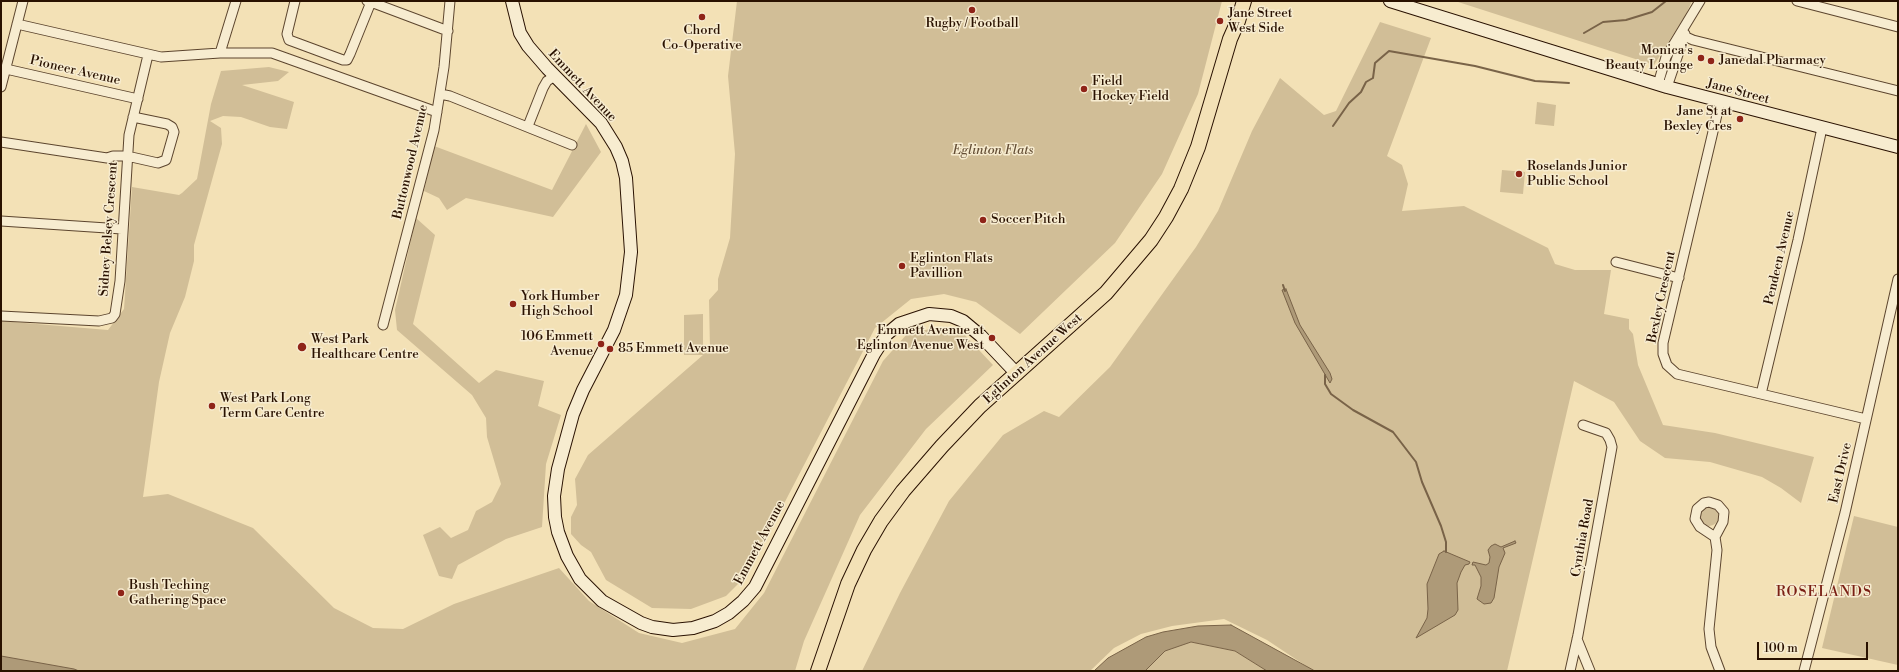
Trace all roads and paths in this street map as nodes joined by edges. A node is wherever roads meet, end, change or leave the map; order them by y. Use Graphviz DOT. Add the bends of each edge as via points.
graph roads {
  1 [pos="23,1"];
  2 [pos="236,1"];
  3 [pos="295,1"];
  4 [pos="450,1"];
  5 [pos="512,1"];
  6 [pos="1234,1"];
  7 [pos="1244,1"];
  8 [pos="1390,1"];
  9 [pos="1700,1"];
  10 [pos="1797,1"];
  11 [pos="369,2"];
  12 [pos="1694,12"];
  13 [pos="17,24"];
  14 [pos="1898,27"];
  15 [pos="448,31"];
  16 [pos="1684,36"];
  17 [pos="1230,39"];
  18 [pos="220,53"];
  19 [pos="148,55"];
  20 [pos="6,69"];
  21 [pos="555,76"];
  22 [pos="1662,86"];
  23 [pos="1,87"];
  24 [pos="1898,91"];
  25 [pos="440,94"];
  26 [pos="138,99"];
  27 [pos="1720,102"];
  28 [pos="437,112"];
  29 [pos="133,117"];
  30 [pos="528,126"];
  31 [pos="1822,128"];
  32 [pos="1,142"];
  33 [pos="572,145"];
  34 [pos="1898,147"];
  35 [pos="127,156"];
  36 [pos="1,221"];
  37 [pos="122,229"];
  38 [pos="1616,262"];
  39 [pos="1679,278"];
  40 [pos="1898,279"];
  41 [pos="1,316"];
  42 [pos="383,325"];
  43 [pos="1017,374"];
  44 [pos="1761,394"];
  45 [pos="1866,419"];
  46 [pos="1582,425"];
  47 [pos="1715,537"];
  48 [pos="1577,639"];
  49 [pos="818,671"];
  50 [pos="1570,671"];
  51 [pos="1590,671"];
  52 [pos="1720,671"];
  53 [pos="1804,671"];
  1 -- 13 [label="street"];
  2 -- 18 [label="street"];
  3 -- 11 [label="street" via="287,34 289,40 343,60 347,60 350,54"];
  4 -- 15 [label="street, Buttonwood Avenue"];
  5 -- 21 [label="street, Emmett Avenue" via="520,33 536,57"];
  6 -- 17 [label="main road, Eglinton Avenue West" via="1229,22"];
  7 -- 17 [label="main road, Eglinton Avenue West"];
  8 -- 22 [label="street, Jane Street"];
  9 -- 12 [label="street"];
  10 -- 14 [label="street"];
  11 -- 15 [label="street"];
  12 -- 16 [label="street"];
  12 -- 22 [label="street" via="1666,57"];
  13 -- 19 [label="street"];
  13 -- 20 [label="street"];
  15 -- 25 [label="street, Buttonwood Avenue"];
  16 -- 22 [label="street"];
  16 -- 24 [label="street"];
  17 -- 43 [label="main road, Eglinton Avenue West" via="1198,147 1181,189 1166,217 1151,240 1106,293"];
  18 -- 19 [label="street" via="172,57"];
  18 -- 28 [label="street" via="272,53"];
  19 -- 26 [label="street, Sidney Belsey Crescent"];
  20 -- 23 [label="street"];
  20 -- 26 [label="street, Pioneer Avenue"];
  21 -- 30 [label="street" via="547,81 543,88"];
  21 -- 43 [label="street, Emmett Avenue" via="591,111 605,129 622,161 628,194 631,252 626,295 614,330 582,390 573,414 560,461 554,496 558,532 572,567 592,593 617,611 652,627 683,629 715,620 729,613 743,601 755,587 874,354 887,334 899,324 929,314 951,316 963,321"];
  22 -- 27 [label="street, Jane Street"];
  25 -- 28 [label="street, Buttonwood Avenue"];
  25 -- 30 [label="street"];
  26 -- 29 [label="street, Sidney Belsey Crescent"];
  27 -- 31 [label="street, Jane Street"];
  27 -- 39 [label="street, Bexley Crescent"];
  28 -- 42 [label="street, Buttonwood Avenue" via="428,157"];
  29 -- 35 [label="street, Sidney Belsey Crescent"];
  29 -- 35 [label="street" via="169,125 174,132 168,157 162,162"];
  30 -- 33 [label="street"];
  31 -- 34 [label="street, Jane Street"];
  31 -- 44 [label="street, Pendeen Avenue"];
  32 -- 35 [label="street" via="106,158"];
  35 -- 37 [label="street, Sidney Belsey Crescent"];
  36 -- 37 [label="street"];
  37 -- 41 [label="street, Sidney Belsey Crescent" via="120,281 112,318 99,320"];
  38 -- 39 [label="street"];
  39 -- 44 [label="street, Bexley Crescent" via="1663,343 1663,354 1668,366 1677,374"];
  40 -- 45 [label="street, East Drive"];
  43 -- 49 [label="main road, Eglinton Avenue West" via="980,406 942,446 881,521 848,584"];
  44 -- 45 [label="street, Bexley Crescent"];
  45 -- 53 [label="street, East Drive" via="1845,513"];
  46 -- 48 [label="street, Cynthia Road" via="1606,433 1612,447"];
  47 -- 52 [label="street" via="1717,550 1708,629"];
  48 -- 50 [label="street, Cynthia Road"];
  48 -- 51 [label="street"];
}
